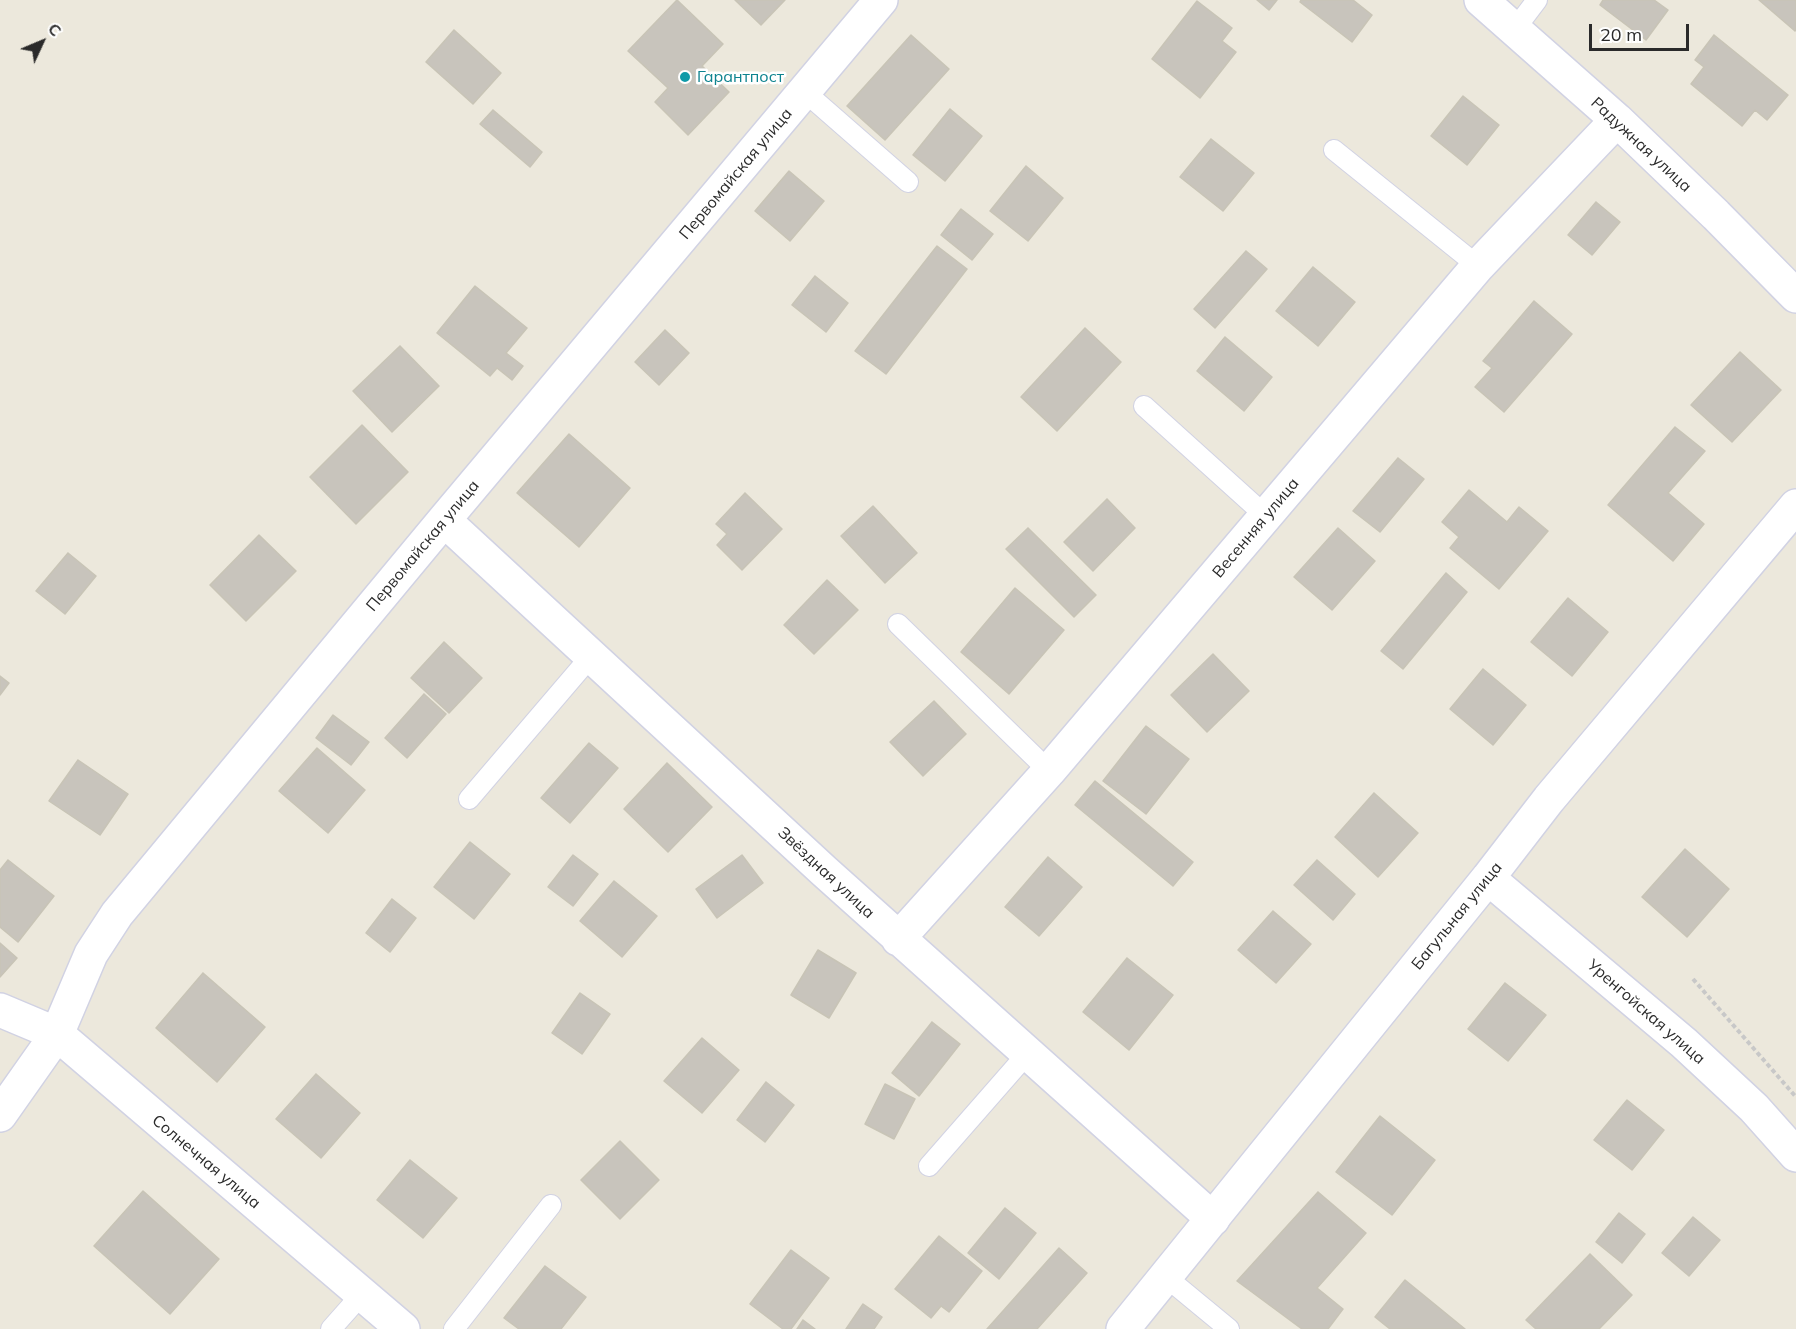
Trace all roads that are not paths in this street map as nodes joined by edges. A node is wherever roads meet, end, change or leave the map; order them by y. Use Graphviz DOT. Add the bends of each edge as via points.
graph roads {
  1 [pos="881,0"];
  2 [pos="1481,0"];
  3 [pos="1537,0"];
  4 [pos="1515,29"];
  5 [pos="805,92"];
  6 [pos="1617,120"];
  7 [pos="1334,150"];
  8 [pos="908,182"];
  9 [pos="1478,266"];
  10 [pos="1796,296"];
  11 [pos="1144,406"];
  12 [pos="1796,506"];
  13 [pos="1267,517"];
  14 [pos="444,520"];
  15 [pos="898,624"];
  16 [pos="592,655"];
  17 [pos="1049,771"];
  18 [pos="469,799"];
  19 [pos="1488,878"];
  20 [pos="898,939"];
  21 [pos="0,1010"];
  22 [pos="57,1034"];
  23 [pos="1027,1054"];
  24 [pos="0,1115"];
  25 [pos="1796,1155"];
  26 [pos="929,1166"];
  27 [pos="551,1205"];
  28 [pos="1213,1220"];
  29 [pos="1166,1277"];
  30 [pos="362,1294"];
  31 [pos="331,1329"];
  32 [pos="403,1329"];
  33 [pos="454,1329"];
  34 [pos="1123,1329"];
  35 [pos="1229,1329"];
  1 -- 5 [label="street, Первомайская улица"];
  2 -- 4 [label="street, Радужная улица"];
  3 -- 4 [label="lane"];
  4 -- 6 [label="street, Радужная улица"];
  5 -- 8 [label="lane"];
  5 -- 14 [label="street, Первомайская улица"];
  6 -- 9 [label="street, Весенняя улица"];
  6 -- 10 [label="street, Радужная улица"];
  7 -- 9 [label="lane"];
  9 -- 13 [label="street, Весенняя улица"];
  11 -- 13 [label="lane"];
  12 -- 19 [label="street, Багульная улица" via="1549,799"];
  13 -- 17 [label="street, Весенняя улица"];
  14 -- 16 [label="street, Звёздная улица"];
  14 -- 22 [label="street, Первомайская улица" via="117,914 91,954"];
  15 -- 17 [label="lane"];
  16 -- 18 [label="lane"];
  16 -- 20 [label="street, Звёздная улица"];
  17 -- 20 [label="street, Весенняя улица"];
  19 -- 25 [label="street, Уренгойская улица" via="1684,1043 1754,1108"];
  19 -- 28 [label="street, Багульная улица"];
  20 -- 23 [label="street, Звёздная улица"];
  21 -- 22 [label="street, Солнечная улица"];
  22 -- 24 [label="street, Первомайская улица"];
  22 -- 30 [label="street, Солнечная улица"];
  23 -- 26 [label="lane"];
  23 -- 28 [label="street, Звёздная улица"];
  27 -- 33 [label="lane"];
  28 -- 29 [label="street, Багульная улица"];
  29 -- 34 [label="street, Багульная улица"];
  29 -- 35 [label="lane"];
  30 -- 31 [label="lane"];
  30 -- 32 [label="street, Солнечная улица"];
}
